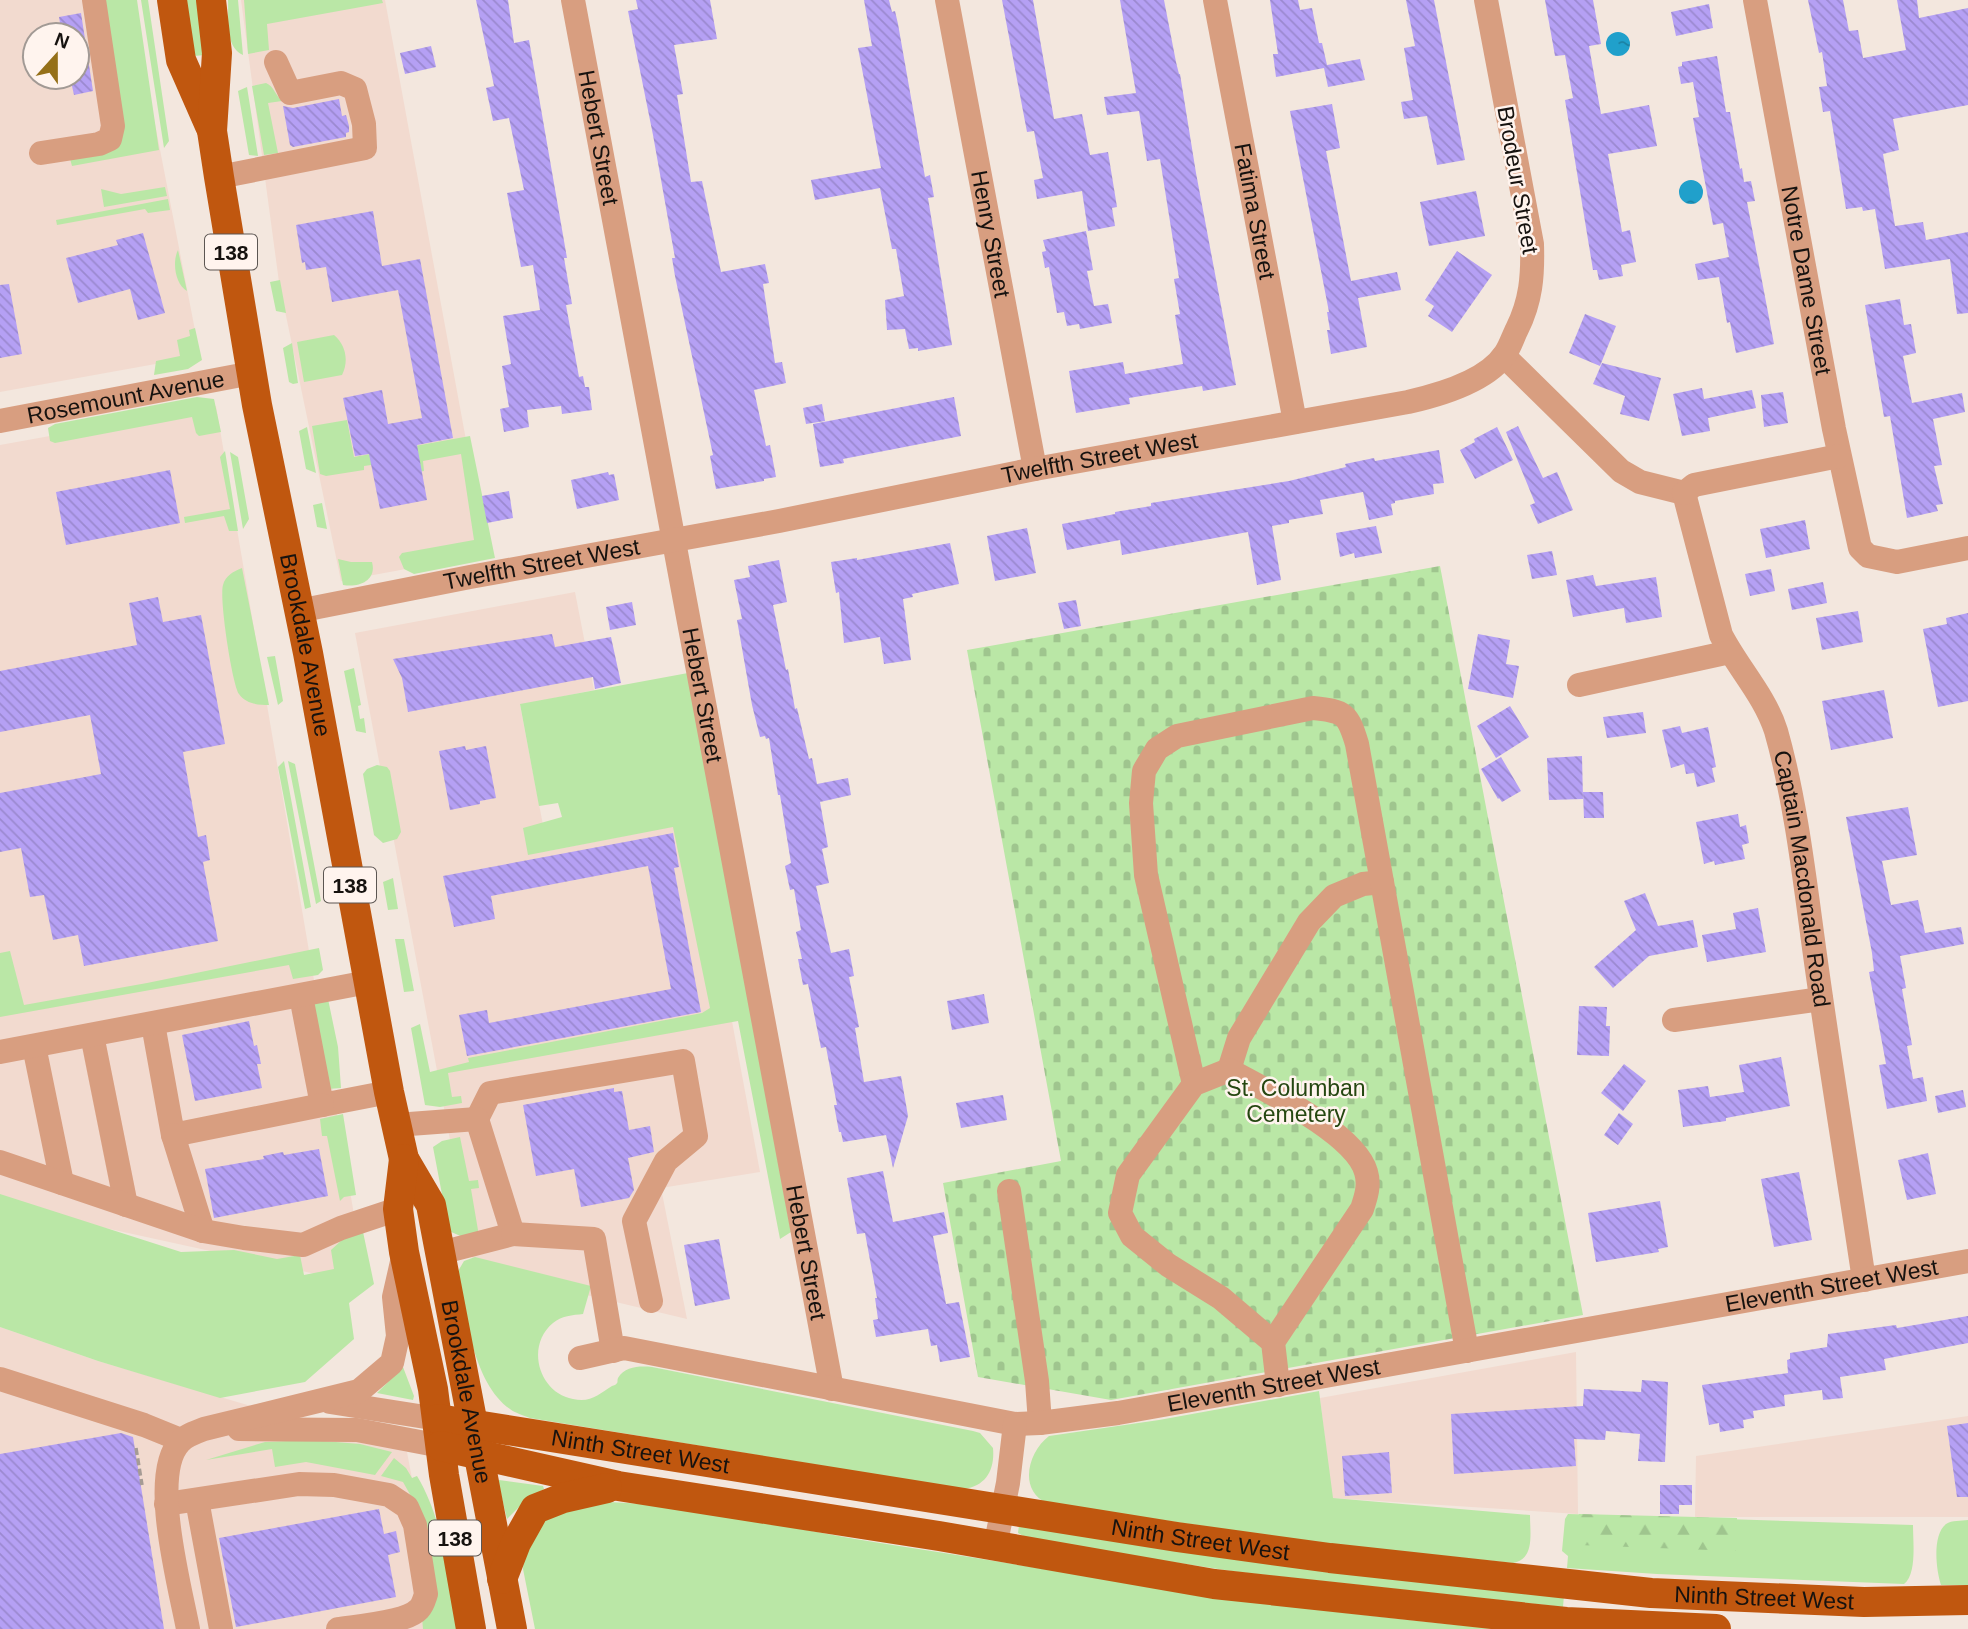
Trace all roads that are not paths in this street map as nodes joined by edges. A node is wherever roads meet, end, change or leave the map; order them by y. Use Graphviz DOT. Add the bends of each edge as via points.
graph roads {
  1 [pos="94,0"];
  2 [pos="172,0"];
  3 [pos="211,0"];
  4 [pos="573,0"];
  5 [pos="947,0"];
  6 [pos="1215,0"];
  7 [pos="1486,0"];
  8 [pos="1755,0"];
  9 [pos="276,62"];
  10 [pos="212,131"];
  11 [pos="41,153"];
  12 [pos="219,177"];
  13 [pos="1504,356"];
  14 [pos="252,373"];
  15 [pos="0,421"];
  16 [pos="1294,422"];
  17 [pos="1839,456"];
  18 [pos="1035,469"];
  19 [pos="1684,493"];
  20 [pos="674,540"];
  21 [pos="1968,548"];
  22 [pos="298,611"];
  23 [pos="1730,652"];
  24 [pos="1579,685"];
  25 [pos="1382,882"];
  26 [pos="368,982"];
  27 [pos="301,996"];
  28 [pos="1821,999"];
  29 [pos="1674,1020"];
  30 [pos="153,1024"];
  31 [pos="92,1035"];
  32 [pos="34,1046"];
  33 [pos="0,1052"];
  34 [pos="1229,1070"];
  35 [pos="1194,1084"];
  36 [pos="389,1092"];
  37 [pos="322,1105"];
  38 [pos="477,1119"];
  39 [pos="396,1125"];
  40 [pos="173,1135"];
  41 [pos="404,1159"];
  42 [pos="0,1162"];
  43 [pos="62,1183"];
  44 [pos="1009,1191"];
  45 [pos="126,1205"];
  46 [pos="398,1209"];
  47 [pos="634,1221"];
  48 [pos="203,1231"];
  49 [pos="513,1234"];
  50 [pos="594,1239"];
  51 [pos="404,1252"];
  52 [pos="440,1253"];
  53 [pos="1968,1261"];
  54 [pos="1864,1280"];
  55 [pos="651,1301"];
  56 [pos="1273,1342"];
  57 [pos="613,1351"];
  58 [pos="1467,1351"];
  59 [pos="580,1359"];
  60 [pos="0,1380"];
  61 [pos="1278,1385"];
  62 [pos="832,1389"];
  63 [pos="319,1400"];
  64 [pos="1028,1424"];
  65 [pos="474,1425"];
  66 [pos="204,1429"];
  67 [pos="439,1433"];
  68 [pos="181,1440"];
  69 [pos="480,1455"];
  70 [pos="618,1486"];
  71 [pos="197,1500"];
  72 [pos="166,1504"];
  73 [pos="1002,1510"];
  74 [pos="995,1547"];
  75 [pos="502,1579"];
  76 [pos="1612,1588"];
  77 [pos="1968,1600"];
  78 [pos="385,1626"];
  79 [pos="1607,1626"];
  80 [pos="188,1629"];
  81 [pos="220,1629"];
  82 [pos="338,1629"];
  83 [pos="471,1629"];
  84 [pos="512,1629"];
  85 [pos="1716,1629"];
  1 -- 11 [label="street" via="113,126 110,139"];
  2 -- 10 [label="main road, Brookdale Avenue / 138" via="181,61"];
  3 -- 10 [label="main road, Brookdale Avenue / 138" via="217,53"];
  4 -- 20 [label="street, Hebert Street"];
  5 -- 18 [label="street, Henry Street"];
  6 -- 16 [label="street, Fatima Street"];
  7 -- 13 [label="street, Brodeur Street" via="1532,260 1530,295"];
  8 -- 17 [label="street, Notre Dame Street"];
  9 -- 12 [label="street" via="290,93 341,83 355,89 365,148"];
  10 -- 12 [label="main road, Brookdale Avenue / 138"];
  12 -- 14 [label="main road, Brookdale Avenue / 138"];
  13 -- 16 [label="street, Twelfth Street West" via="1480,375 1437,395"];
  13 -- 19 [label="street" via="1621,471 1640,482"];
  14 -- 15 [label="street, Rosemount Avenue"];
  14 -- 22 [label="main road, Brookdale Avenue / 138"];
  16 -- 18 [label="street, Twelfth Street West"];
  17 -- 19 [label="street" via="1694,485"];
  17 -- 21 [label="street, Notre Dame Street" via="1860,548 1868,556 1897,562"];
  18 -- 20 [label="street, Twelfth Street West"];
  19 -- 23 [label="street, Captain Macdonald Road" via="1721,635"];
  20 -- 22 [label="street, Twelfth Street West"];
  20 -- 62 [label="street, Hebert Street"];
  22 -- 26 [label="main road, Brookdale Avenue / 138"];
  23 -- 24 [label="street"];
  23 -- 28 [label="street, Captain Macdonald Road" via="1776,730"];
  25 -- 34 [label="street" via="1334,896 1309,922 1239,1038"];
  25 -- 35 [label="street" via="1357,744 1350,722 1335,710 1313,708 1177,736 1157,749 1144,771 1140,803 1146,875"];
  25 -- 58 [label="street"];
  26 -- 27 [label="street"];
  26 -- 36 [label="main road, Brookdale Avenue / 138"];
  27 -- 30 [label="street"];
  27 -- 37 [label="street"];
  28 -- 29 [label="street"];
  28 -- 54 [label="street, Captain Macdonald Road"];
  30 -- 31 [label="street"];
  30 -- 40 [label="street"];
  31 -- 32 [label="street"];
  31 -- 45 [label="street"];
  32 -- 33 [label="street"];
  32 -- 43 [label="street"];
  34 -- 35 [label="street"];
  34 -- 56 [label="street" via="1349,1144 1367,1174 1362,1209"];
  35 -- 56 [label="street" via="1128,1175 1120,1213 1132,1236 1221,1298"];
  36 -- 37 [label="street"];
  36 -- 39 [label="main road, Brookdale Avenue / 138"];
  37 -- 40 [label="street"];
  38 -- 39 [label="street"];
  38 -- 47 [label="street" via="490,1093 683,1061 696,1136 666,1161"];
  38 -- 49 [label="street"];
  39 -- 41 [label="main road, Brookdale Avenue / 138"];
  40 -- 48 [label="street"];
  41 -- 46 [label="main road, Brookdale Avenue / 138"];
  41 -- 52 [label="main road, Brookdale Avenue / 138" via="431,1205"];
  42 -- 43 [label="street"];
  43 -- 45 [label="street"];
  44 -- 64 [label="street" via="1037,1381"];
  45 -- 48 [label="street"];
  46 -- 48 [label="street" via="303,1245"];
  46 -- 51 [label="main road, Brookdale Avenue / 138"];
  47 -- 50 [label="street"];
  47 -- 55 [label="street"];
  49 -- 50 [label="street"];
  49 -- 52 [label="street"];
  50 -- 57 [label="street"];
  51 -- 63 [label="street" via="394,1297 398,1336 392,1363 359,1391"];
  51 -- 67 [label="main road, Brookdale Avenue / 138"];
  52 -- 65 [label="main road, Brookdale Avenue / 138"];
  53 -- 54 [label="street, Eleventh Street West"];
  54 -- 58 [label="street, Eleventh Street West"];
  56 -- 61 [label="street"];
  57 -- 59 [label="street, Eleventh Street West"];
  57 -- 62 [label="street, Eleventh Street West" via="624,1348"];
  58 -- 61 [label="street, Eleventh Street West"];
  60 -- 68 [label="street"];
  61 -- 64 [label="street, Eleventh Street West"];
  62 -- 64 [label="street, Eleventh Street West"];
  63 -- 66 [label="street"];
  63 -- 67 [label="street"];
  64 -- 73 [label="street"];
  65 -- 67 [label="main road, Ninth Street West"];
  65 -- 69 [label="main road, Brookdale Avenue"];
  65 -- 73 [label="main road, Ninth Street West"];
  66 -- 67 [label="street"];
  66 -- 68 [label="street"];
  67 -- 69 [label="main road, Ninth Street West"];
  67 -- 83 [label="main road, Brookdale Avenue / 138"];
  68 -- 72 [label="street" via="165,1479"];
  69 -- 70 [label="main road, Ninth Street West"];
  69 -- 75 [label="main road, Brookdale Avenue"];
  70 -- 74 [label="main road, Ninth Street West"];
  70 -- 75 [label="main road" via="536,1509"];
  71 -- 72 [label="street"];
  71 -- 78 [label="street" via="299,1484 334,1485 389,1495 407,1507 415,1525 426,1594 417,1612"];
  71 -- 81 [label="street"];
  72 -- 80 [label="street"];
  73 -- 74 [label="street"];
  73 -- 76 [label="main road, Ninth Street West" via="1317,1556"];
  74 -- 79 [label="main road, Ninth Street West" via="1214,1584"];
  75 -- 84 [label="main road, Brookdale Avenue"];
  76 -- 77 [label="main road, Ninth Street West" via="1864,1602"];
  76 -- 79 [label="street"];
  78 -- 82 [label="street"];
  79 -- 85 [label="main road, Ninth Street West"];
}
